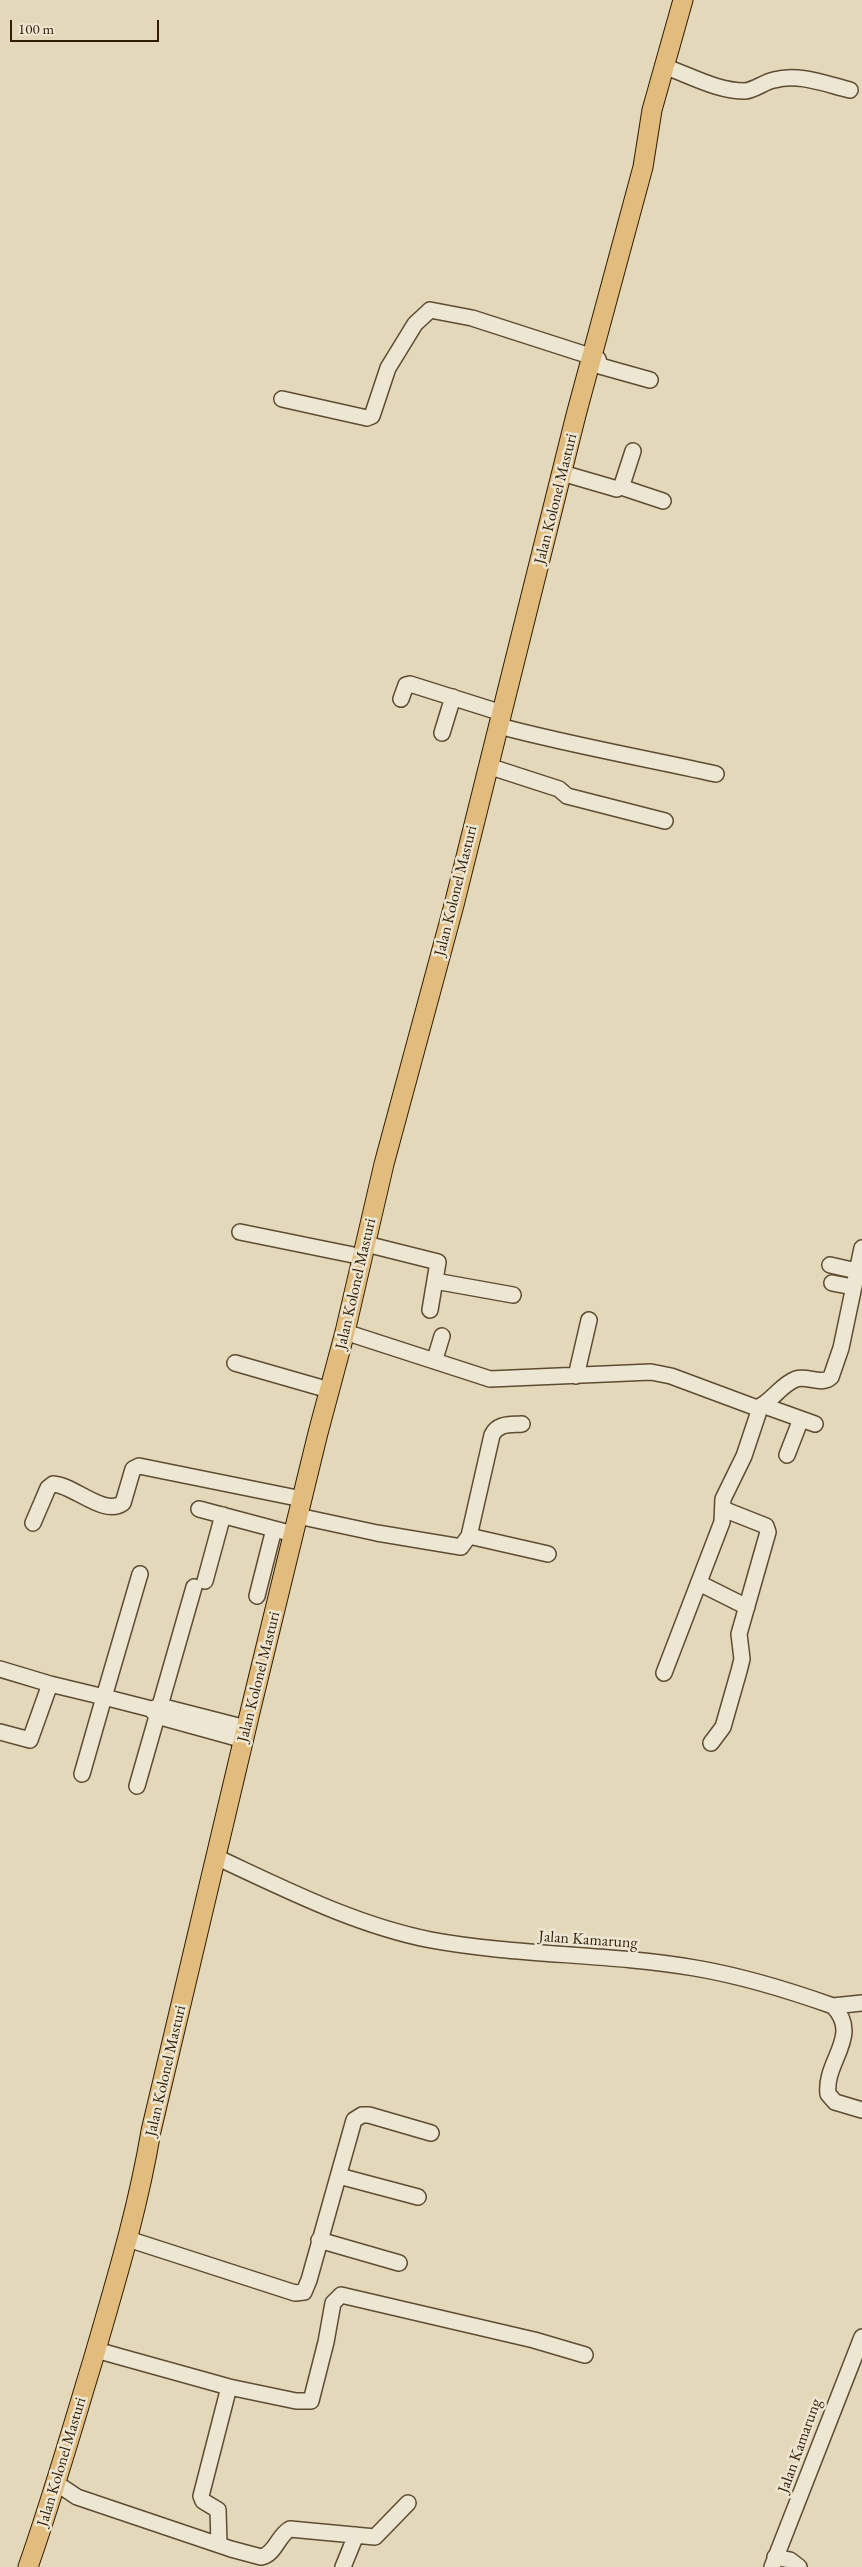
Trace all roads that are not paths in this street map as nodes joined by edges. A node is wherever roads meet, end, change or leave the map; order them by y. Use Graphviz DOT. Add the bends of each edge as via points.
graph roads {
  1 [pos="683,0"];
  2 [pos="664,66"];
  3 [pos="850,90"];
  4 [pos="593,357"];
  5 [pos="650,380"];
  6 [pos="282,399"];
  7 [pos="633,451"];
  8 [pos="562,473"];
  9 [pos="621,488"];
  10 [pos="664,501"];
  11 [pos="453,697"];
  12 [pos="401,699"];
  13 [pos="500,720"];
  14 [pos="442,733"];
  15 [pos="488,766"];
  16 [pos="716,774"];
  17 [pos="665,821"];
  18 [pos="240,1232"];
  19 [pos="862,1248"];
  20 [pos="364,1250"];
  21 [pos="830,1265"];
  22 [pos="857,1271"];
  23 [pos="435,1281"];
  24 [pos="832,1283"];
  25 [pos="853,1288"];
  26 [pos="513,1294"];
  27 [pos="430,1310"];
  28 [pos="589,1320"];
  29 [pos="346,1332"];
  30 [pos="442,1336"];
  31 [pos="436,1359"];
  32 [pos="235,1363"];
  33 [pos="576,1376"];
  34 [pos="329,1390"];
  35 [pos="759,1407"];
  36 [pos="522,1424"];
  37 [pos="787,1455"];
  38 [pos="199,1509"];
  39 [pos="723,1509"];
  40 [pos="223,1515"];
  41 [pos="33,1523"];
  42 [pos="296,1523"];
  43 [pos="273,1534"];
  44 [pos="469,1536"];
  45 [pos="548,1554"];
  46 [pos="140,1574"];
  47 [pos="699,1583"];
  48 [pos="257,1596"];
  49 [pos="747,1607"];
  50 [pos="0,1669"];
  51 [pos="664,1673"];
  52 [pos="50,1684"];
  53 [pos="104,1697"];
  54 [pos="156,1710"];
  55 [pos="0,1732"];
  56 [pos="245,1734"];
  57 [pos="711,1743"];
  58 [pos="82,1774"];
  59 [pos="137,1786"];
  60 [pos="216,1857"];
  61 [pos="862,2003"];
  62 [pos="834,2006"];
  63 [pos="862,2110"];
  64 [pos="431,2133"];
  65 [pos="339,2176"];
  66 [pos="418,2197"];
  67 [pos="128,2239"];
  68 [pos="320,2240"];
  69 [pos="399,2263"];
  70 [pos="862,2337"];
  71 [pos="96,2350"];
  72 [pos="584,2355"];
  73 [pos="229,2387"];
  74 [pos="56,2483"];
  75 [pos="408,2503"];
  76 [pos="356,2535"];
  77 [pos="219,2544"];
  78 [pos="773,2562"];
  79 [pos="28,2567"];
  80 [pos="343,2567"];
  81 [pos="799,2567"];
  1 -- 2 [label="main road, Jalan Kolonel Masturi"];
  2 -- 3 [label="street" via="726,89 746,91 772,80 803,78"];
  2 -- 4 [label="main road, Jalan Kolonel Masturi" via="652,110 643,167"];
  4 -- 5 [label="street" via="598,359 600,366"];
  4 -- 6 [label="street" via="472,318 430,310 414,324 388,368 372,416 367,418"];
  4 -- 8 [label="main road, Jalan Kolonel Masturi"];
  7 -- 9 [label="street"];
  8 -- 9 [label="street" via="617,490"];
  8 -- 13 [label="main road, Jalan Kolonel Masturi"];
  9 -- 10 [label="street"];
  11 -- 12 [label="street" via="410,684 406,685"];
  11 -- 13 [label="street"];
  11 -- 14 [label="street"];
  13 -- 15 [label="main road, Jalan Kolonel Masturi"];
  13 -- 16 [label="street" via="552,740"];
  15 -- 17 [label="street" via="559,789 567,796"];
  15 -- 20 [label="main road, Jalan Kolonel Masturi"];
  18 -- 20 [label="street"];
  19 -- 22 [label="street"];
  20 -- 23 [label="street" via="438,1262"];
  20 -- 29 [label="main road, Jalan Kolonel Masturi"];
  21 -- 22 [label="street"];
  22 -- 25 [label="street"];
  23 -- 26 [label="street"];
  23 -- 27 [label="street"];
  24 -- 25 [label="street"];
  25 -- 35 [label="street" via="841,1348 830,1378 824,1381 794,1380"];
  28 -- 33 [label="street"];
  29 -- 31 [label="street"];
  29 -- 34 [label="main road, Jalan Kolonel Masturi"];
  30 -- 31 [label="street"];
  31 -- 33 [label="street" via="490,1379"];
  32 -- 34 [label="street"];
  33 -- 35 [label="street" via="658,1373"];
  34 -- 42 [label="main road, Jalan Kolonel Masturi"];
  35 -- 37 [label="street" via="808,1421"];
  35 -- 39 [label="street" via="744,1456 723,1499"];
  36 -- 44 [label="street" via="496,1428 492,1435"];
  38 -- 40 [label="street"];
  39 -- 47 [label="street" via="722,1522"];
  39 -- 49 [label="street" via="768,1529"];
  40 -- 43 [label="street"];
  40 -- 54 [label="street"];
  41 -- 42 [label="street" via="48,1488 53,1484 103,1505 123,1503 133,1469 139,1466"];
  42 -- 43 [label="street"];
  42 -- 44 [label="street" via="452,1547 461,1547"];
  42 -- 56 [label="main road, Jalan Kolonel Masturi"];
  43 -- 48 [label="street"];
  44 -- 45 [label="street"];
  46 -- 53 [label="street"];
  47 -- 49 [label="street"];
  47 -- 51 [label="street"];
  49 -- 57 [label="street" via="739,1634 742,1659 739,1671 723,1727"];
  50 -- 52 [label="street"];
  52 -- 53 [label="street"];
  52 -- 55 [label="street" via="30,1740"];
  53 -- 54 [label="street"];
  53 -- 58 [label="street"];
  54 -- 56 [label="street"];
  54 -- 59 [label="street"];
  56 -- 60 [label="main road, Jalan Kolonel Masturi"];
  60 -- 62 [label="street, Jalan Kamarung" via="349,1917 429,1939 508,1951 694,1968 753,1980"];
  60 -- 67 [label="main road, Jalan Kolonel Masturi"];
  61 -- 62 [label="street"];
  62 -- 63 [label="street" via="842,2014 846,2030 829,2076 828,2094 835,2102"];
  64 -- 65 [label="street" via="368,2115 356,2118"];
  65 -- 66 [label="street"];
  65 -- 68 [label="street"];
  67 -- 68 [label="street" via="295,2293 307,2289"];
  67 -- 71 [label="main road, Jalan Kolonel Masturi"];
  68 -- 69 [label="street"];
  70 -- 78 [label="street, Jalan Kamarung"];
  71 -- 73 [label="street"];
  71 -- 74 [label="main road, Jalan Kolonel Masturi"];
  72 -- 73 [label="street" via="534,2340 341,2295 333,2302 311,2401 296,2401"];
  73 -- 77 [label="street" via="201,2496 217,2508"];
  74 -- 77 [label="street" via="77,2497"];
  74 -- 79 [label="main road, Jalan Kolonel Masturi"];
  75 -- 76 [label="street" via="375,2537"];
  76 -- 77 [label="street" via="290,2529 282,2534 270,2553 262,2557"];
  76 -- 80 [label="street"];
  78 -- 81 [label="street" via="790,2560"];
}
